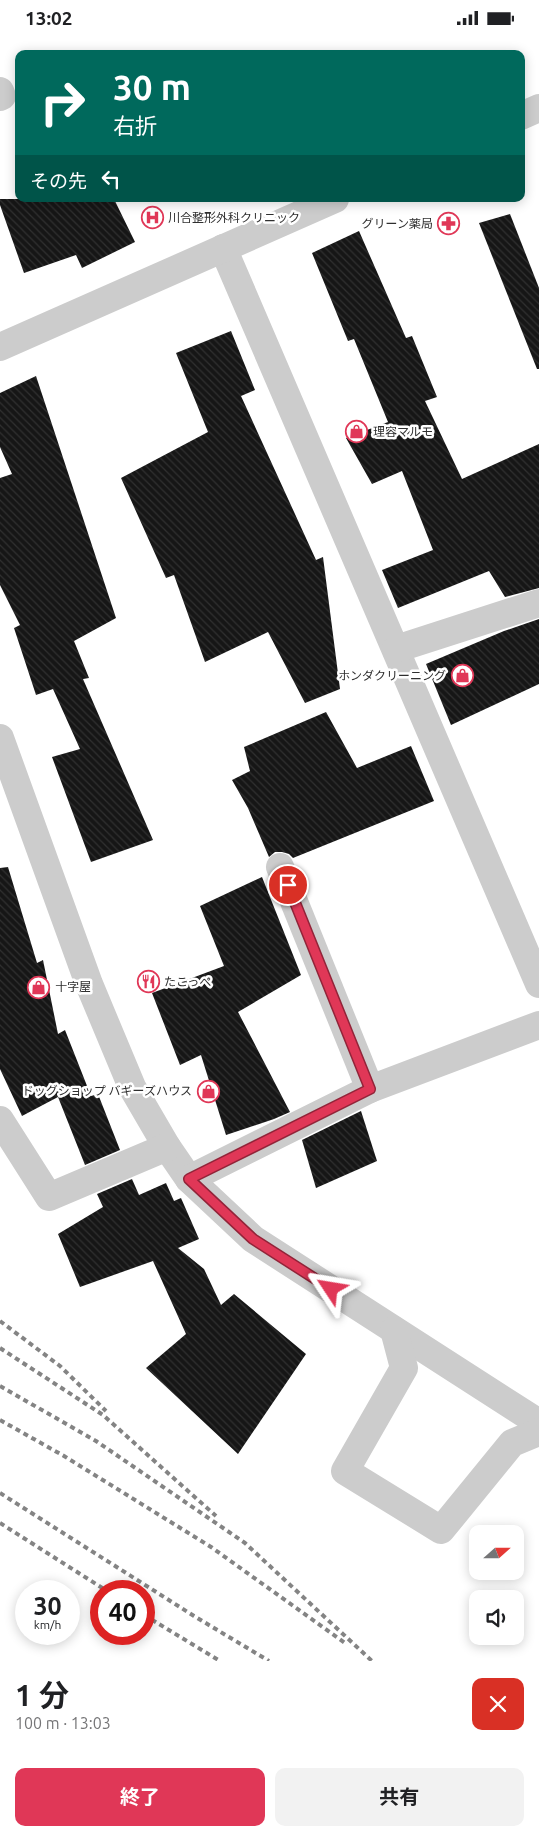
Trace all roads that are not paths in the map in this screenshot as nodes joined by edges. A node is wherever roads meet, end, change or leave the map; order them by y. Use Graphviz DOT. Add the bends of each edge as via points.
graph roads {
  1 [pos="0,91"];
  2 [pos="0,97"];
  3 [pos="539,108"];
  4 [pos="525,114"];
  5 [pos="328,202"];
  6 [pos="224,248"];
  7 [pos="0,347"];
  8 [pos="539,603"];
  9 [pos="396,649"];
  10 [pos="0,737"];
  11 [pos="280,867"];
  12 [pos="539,984"];
  13 [pos="539,1025"];
  14 [pos="370,1089"];
  15 [pos="0,1120"];
  16 [pos="166,1147"];
  17 [pos="189,1179"];
  18 [pos="394,1330"];
  19 [pos="539,1423"];
  20 [pos="539,1432"];
  1 -- 2 [label="street"];
  3 -- 4 [label="street"];
  5 -- 6 [label="street"];
  6 -- 7 [label="street"];
  6 -- 9 [label="street"];
  8 -- 9 [label="street"];
  9 -- 12 [label="street"];
  10 -- 16 [label="street" via="92,992 132,1087"];
  11 -- 14 [label="street"];
  13 -- 14 [label="street"];
  14 -- 17 [label="street"];
  15 -- 16 [label="street" via="49,1197"];
  16 -- 17 [label="street"];
  17 -- 18 [label="street" via="253,1239"];
  18 -- 19 [label="street"];
  18 -- 20 [label="street" via="404,1368 345,1471 440,1530 512,1443"];
}
